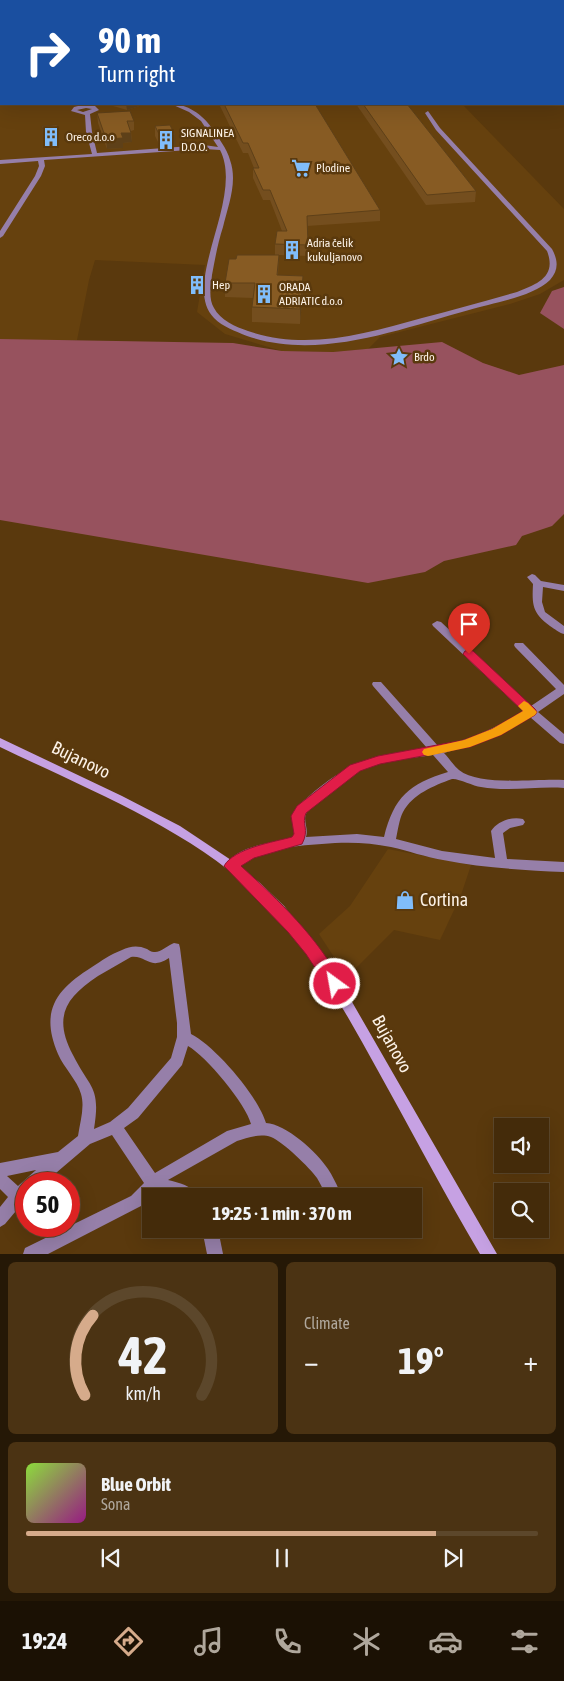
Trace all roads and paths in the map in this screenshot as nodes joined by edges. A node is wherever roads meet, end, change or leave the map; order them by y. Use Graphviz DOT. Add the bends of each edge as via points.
graph roads {
  1 [pos="175,105"];
  2 [pos="428,113"];
  3 [pos="87,114"];
  4 [pos="222,149"];
  5 [pos="95,155"];
  6 [pos="41,159"];
  7 [pos="0,162"];
  8 [pos="517,212"];
  9 [pos="528,212"];
  10 [pos="0,236"];
  11 [pos="501,298"];
  12 [pos="510,304"];
  13 [pos="342,340"];
  14 [pos="348,347"];
  15 [pos="564,588"];
  16 [pos="437,624"];
  17 [pos="564,632"];
  18 [pos="519,645"];
  19 [pos="377,684"];
  20 [pos="563,689"];
  21 [pos="531,712"];
  22 [pos="564,740"];
  23 [pos="0,742"];
  24 [pos="436,750"];
  25 [pos="456,774"];
  26 [pos="564,784"];
  27 [pos="519,822"];
  28 [pos="389,842"];
  29 [pos="292,843"];
  30 [pos="502,863"];
  31 [pos="231,866"];
  32 [pos="564,866"];
  33 [pos="184,1037"];
  34 [pos="115,1126"];
  35 [pos="260,1129"];
  36 [pos="85,1139"];
  37 [pos="61,1158"];
  38 [pos="0,1170"];
  39 [pos="45,1172"];
  40 [pos="0,1179"];
  41 [pos="154,1184"];
  42 [pos="171,1188"];
  43 [pos="330,1188"];
  44 [pos="15,1189"];
  45 [pos="15,1201"];
  46 [pos="0,1219"];
  47 [pos="212,1238"];
  48 [pos="31,1254"];
  49 [pos="215,1254"];
  50 [pos="489,1254"];
  1 -- 4 [label="street" via="204,120"];
  2 -- 8 [label="street" via="438,129"];
  3 -- 5 [label="street"];
  4 -- 5 [label="street" via="204,147"];
  4 -- 13 [label="street" via="228,160 230,177 210,273 210,308 233,327 265,338 295,342"];
  5 -- 6 [label="street"];
  6 -- 7 [label="street"];
  6 -- 10 [label="street" via="38,176"];
  8 -- 9 [label="street"];
  8 -- 11 [label="street" via="550,250 555,267 550,277 537,286"];
  11 -- 12 [label="street"];
  11 -- 13 [label="street"];
  13 -- 14 [label="street"];
  15 -- 17 [label="street" via="535,580 541,616"];
  16 -- 21 [label="street"];
  18 -- 20 [label="street"];
  19 -- 24 [label="street"];
  20 -- 21 [label="street"];
  21 -- 22 [label="street"];
  21 -- 24 [label="street" via="488,736"];
  23 -- 31 [label="main road, Bujanovo" via="153,818"];
  24 -- 25 [label="street"];
  24 -- 29 [label="street" via="378,760 355,768 302,809 298,816 301,834"];
  25 -- 26 [label="street" via="468,781 486,784"];
  25 -- 28 [label="street" via="421,788 404,803 397,812"];
  27 -- 30 [label="street" via="507,824 497,832"];
  28 -- 29 [label="street" via="334,839"];
  28 -- 30 [label="street" via="425,853"];
  29 -- 31 [label="street" via="250,854"];
  30 -- 32 [label="street"];
  31 -- 50 [label="main road, Bujanovo" via="278,910 323,965"];
  33 -- 34 [label="street" via="177,1061 164,1078 133,1112"];
  33 -- 35 [label="street" via="213,1058 252,1107"];
  33 -- 36 [label="street" via="174,948 160,958 150,958 138,950 93,971 71,987 58,1006 56,1027 64,1053 88,1094 90,1103"];
  34 -- 36 [label="street"];
  34 -- 41 [label="street"];
  35 -- 41 [label="street" via="232,1136 183,1162"];
  35 -- 43 [label="street" via="273,1130 302,1151 324,1174"];
  36 -- 37 [label="street"];
  37 -- 38 [label="street"];
  37 -- 39 [label="street"];
  40 -- 44 [label="street"];
  41 -- 42 [label="street"];
  41 -- 48 [label="street" via="136,1201"];
  45 -- 46 [label="street"];
  47 -- 49 [label="street"];
}
